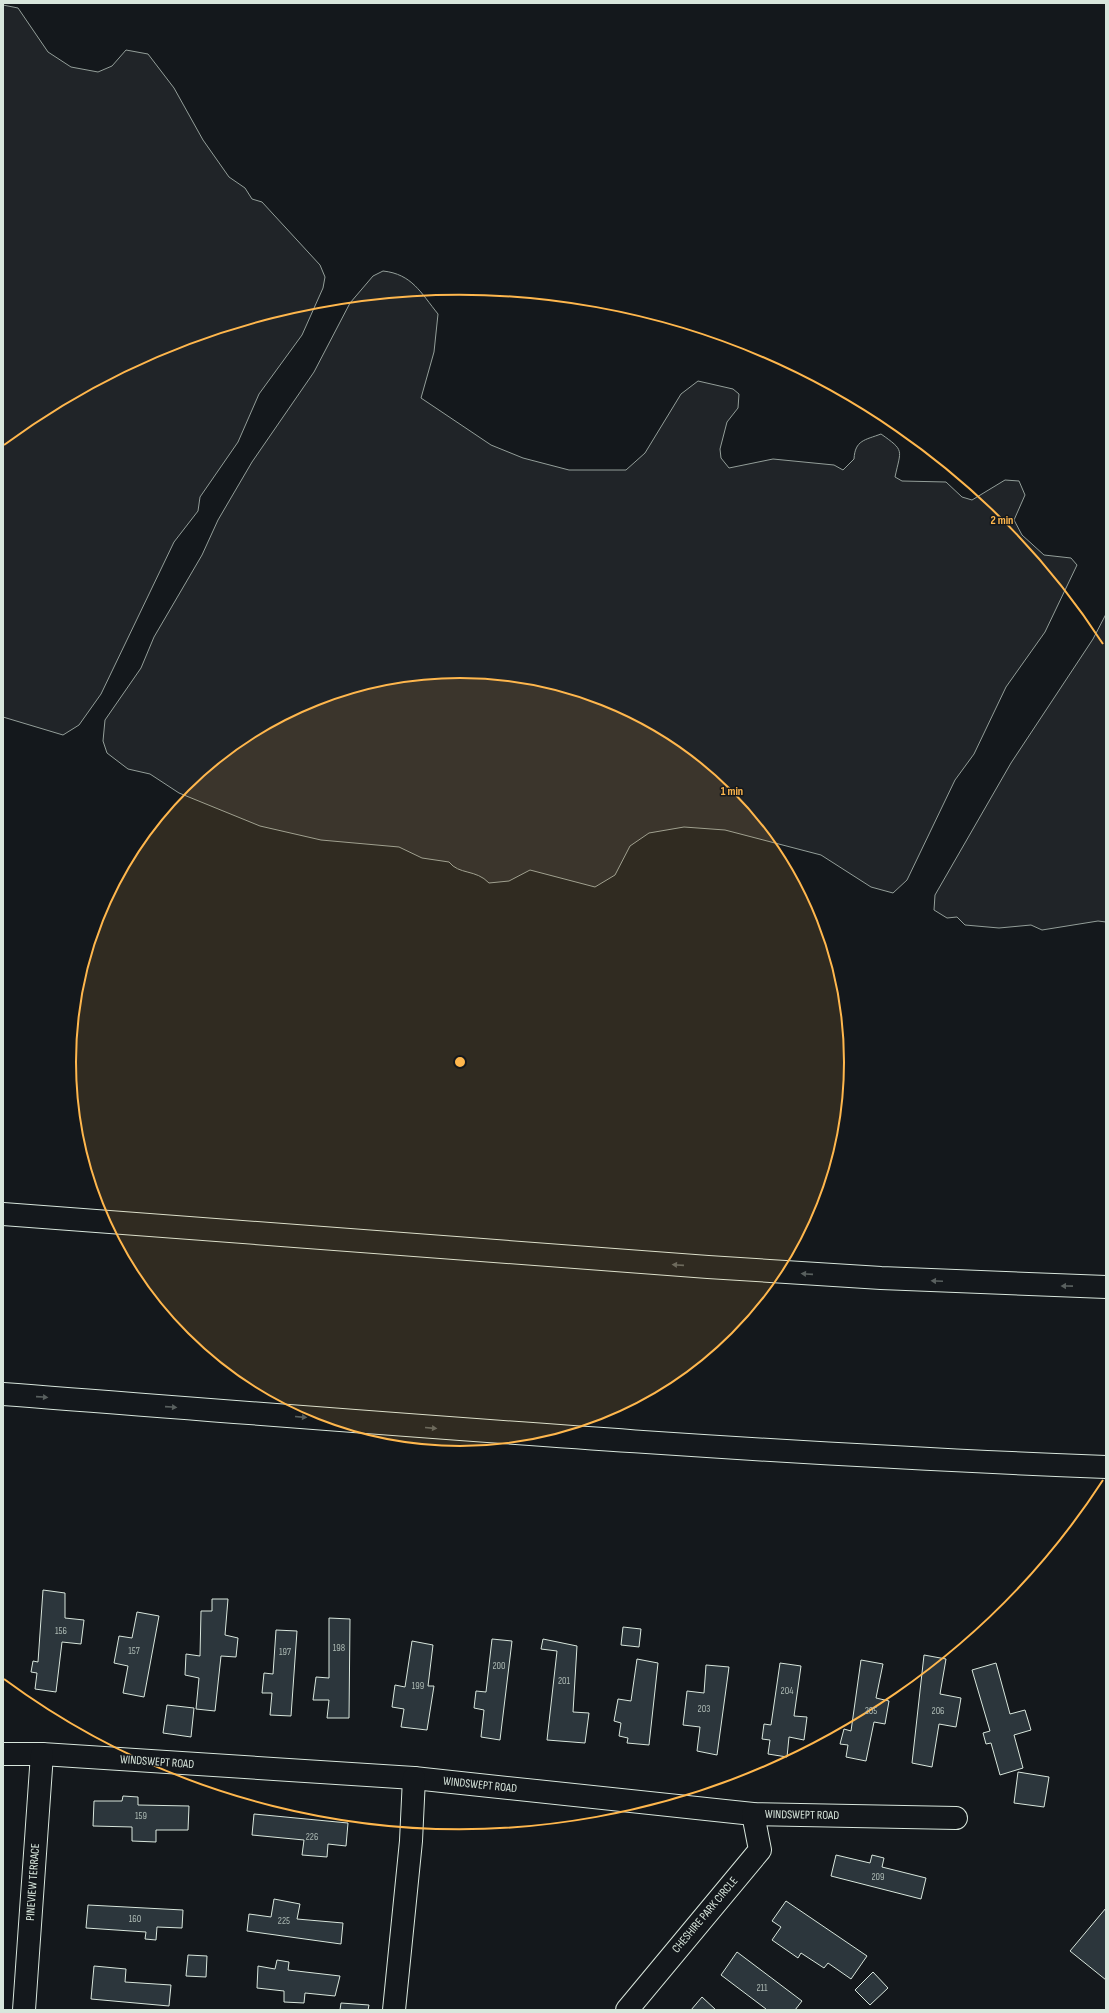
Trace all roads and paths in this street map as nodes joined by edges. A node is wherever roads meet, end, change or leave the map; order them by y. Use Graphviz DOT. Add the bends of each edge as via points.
graph roads {
  1 [pos="3,1214"];
  2 [pos="1106,1286"];
  3 [pos="3,1394"];
  4 [pos="1106,1467"];
  5 [pos="3,1754"];
  6 [pos="42,1754"];
  7 [pos="414,1778"];
  8 [pos="753,1814"];
  9 [pos="956,1818"];
  10 [pos="24,2010"];
  11 [pos="394,2010"];
  12 [pos="627,2010"];
  2 -- 1 [label="main road, one-way" via="881,1278 535,1256"];
  3 -- 4 [label="main road, one-way" via="610,1440 957,1461"];
  5 -- 6 [label="main road, WINDSWEPT ROAD"];
  6 -- 7 [label="main road, WINDSWEPT ROAD"];
  6 -- 10 [label="main road, PINEVIEW TERRACE"];
  7 -- 8 [label="main road, WINDSWEPT ROAD"];
  7 -- 11 [label="main road" via="411,1841"];
  8 -- 9 [label="main road, WINDSWEPT ROAD"];
  8 -- 12 [label="main road, CHESHIRE PARK CIRCLE" via="760,1850"];
}
